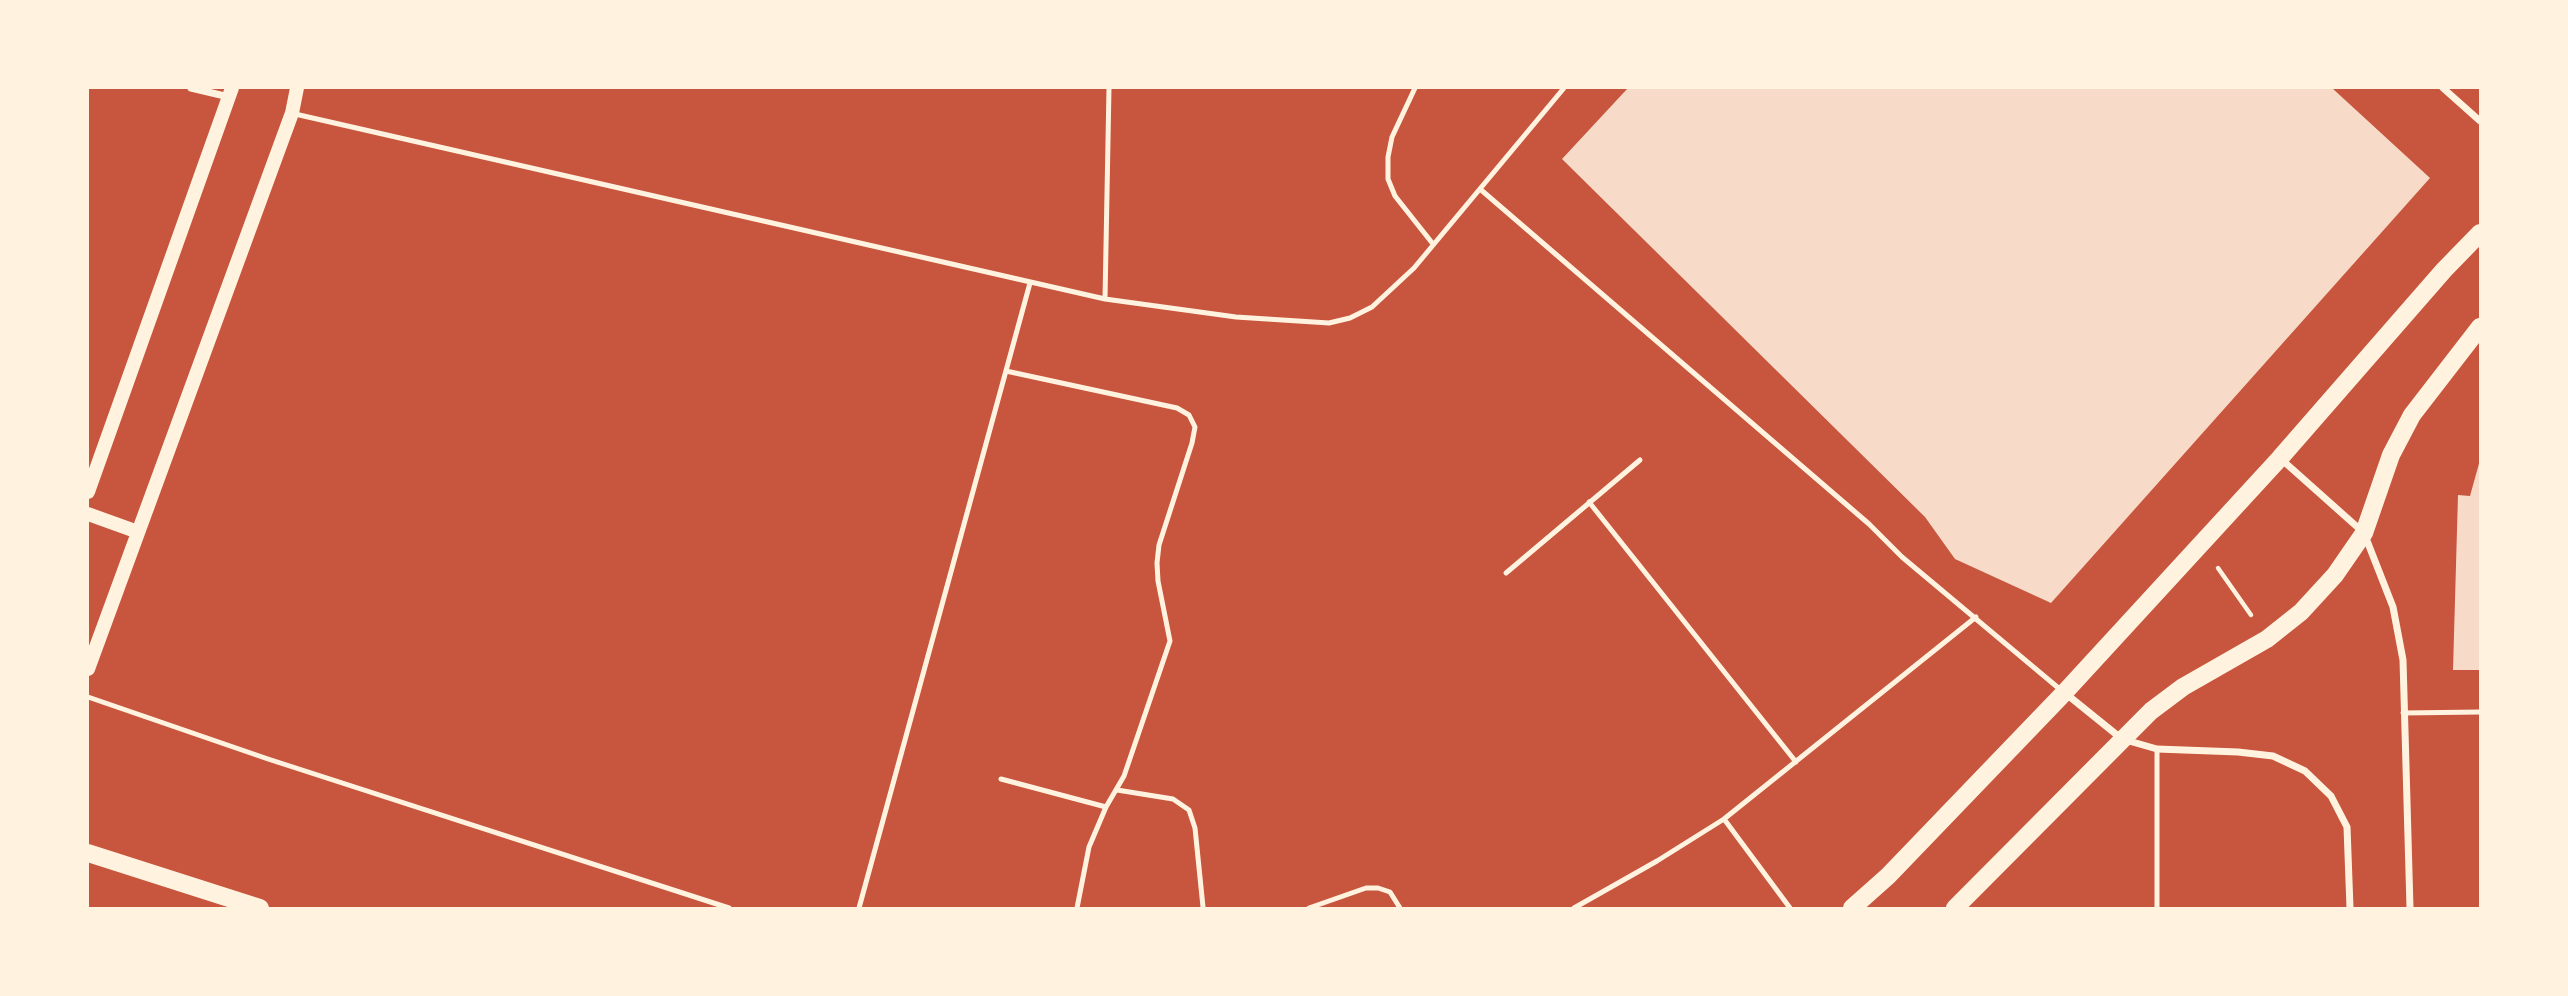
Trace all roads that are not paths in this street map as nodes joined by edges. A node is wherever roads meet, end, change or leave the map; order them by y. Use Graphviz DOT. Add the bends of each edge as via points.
graph roads {
  1 [pos="191,88"];
  2 [pos="297,88"];
  3 [pos="1109,88"];
  4 [pos="1415,88"];
  5 [pos="1564,88"];
  6 [pos="2443,88"];
  7 [pos="231,92"];
  8 [pos="292,113"];
  9 [pos="2480,121"];
  10 [pos="1480,189"];
  11 [pos="2480,233"];
  12 [pos="1433,244"];
  13 [pos="1030,283"];
  14 [pos="1105,299"];
  15 [pos="2480,327"];
  16 [pos="1006,370"];
  17 [pos="2280,458"];
  18 [pos="1640,460"];
  19 [pos="88,492"];
  20 [pos="1589,502"];
  21 [pos="88,514"];
  22 [pos="138,532"];
  23 [pos="2364,533"];
  24 [pos="1506,573"];
  25 [pos="1976,617"];
  26 [pos="88,669"];
  27 [pos="2064,693"];
  28 [pos="88,697"];
  29 [pos="2480,712"];
  30 [pos="2403,713"];
  31 [pos="2122,739"];
  32 [pos="2157,749"];
  33 [pos="1796,762"];
  34 [pos="1001,779"];
  35 [pos="1117,790"];
  36 [pos="1106,807"];
  37 [pos="1724,819"];
  38 [pos="88,853"];
  39 [pos="1203,907"];
  40 [pos="260,908"];
  41 [pos="729,908"];
  42 [pos="859,908"];
  43 [pos="1077,908"];
  44 [pos="1309,908"];
  45 [pos="1400,908"];
  46 [pos="1574,908"];
  47 [pos="1790,908"];
  48 [pos="1852,908"];
  49 [pos="1955,908"];
  50 [pos="2157,908"];
  51 [pos="2350,908"];
  52 [pos="2410,908"];
  1 -- 7 [label="street"];
  2 -- 8 [label="main road"];
  3 -- 14 [label="lane"];
  4 -- 12 [label="lane" via="1392,137 1388,179 1395,196"];
  5 -- 10 [label="lane"];
  6 -- 9 [label="street"];
  7 -- 19 [label="main road"];
  8 -- 13 [label="lane"];
  8 -- 22 [label="main road"];
  10 -- 12 [label="lane"];
  10 -- 25 [label="lane"];
  11 -- 17 [label="main road"];
  12 -- 14 [label="lane" via="1372,307 1329,323"];
  13 -- 14 [label="lane"];
  13 -- 16 [label="lane"];
  15 -- 23 [label="main road" via="2412,415 2391,455"];
  16 -- 35 [label="lane" via="1177,408 1189,415 1195,427 1159,545 1158,581 1170,641"];
  16 -- 42 [label="lane"];
  17 -- 23 [label="street"];
  17 -- 27 [label="main road"];
  18 -- 20 [label="lane"];
  20 -- 24 [label="lane"];
  20 -- 33 [label="lane"];
  21 -- 22 [label="main road"];
  22 -- 26 [label="main road"];
  23 -- 30 [label="street" via="2393,607 2403,660"];
  23 -- 31 [label="main road" via="2335,575 2301,612 2267,639 2183,687"];
  25 -- 27 [label="lane"];
  25 -- 33 [label="lane"];
  27 -- 31 [label="street"];
  27 -- 48 [label="main road"];
  28 -- 41 [label="lane"];
  29 -- 30 [label="lane"];
  30 -- 52 [label="street"];
  31 -- 32 [label="street"];
  31 -- 49 [label="main road"];
  32 -- 50 [label="lane"];
  32 -- 51 [label="street" via="2273,756 2305,771 2331,796 2347,827"];
  33 -- 37 [label="lane"];
  34 -- 36 [label="lane"];
  35 -- 36 [label="lane"];
  35 -- 39 [label="lane" via="1173,799 1189,810"];
  36 -- 43 [label="lane" via="1089,847"];
  37 -- 46 [label="lane"];
  37 -- 47 [label="lane"];
  38 -- 40 [label="main road"];
  44 -- 45 [label="lane" via="1366,888 1390,892"];
}
